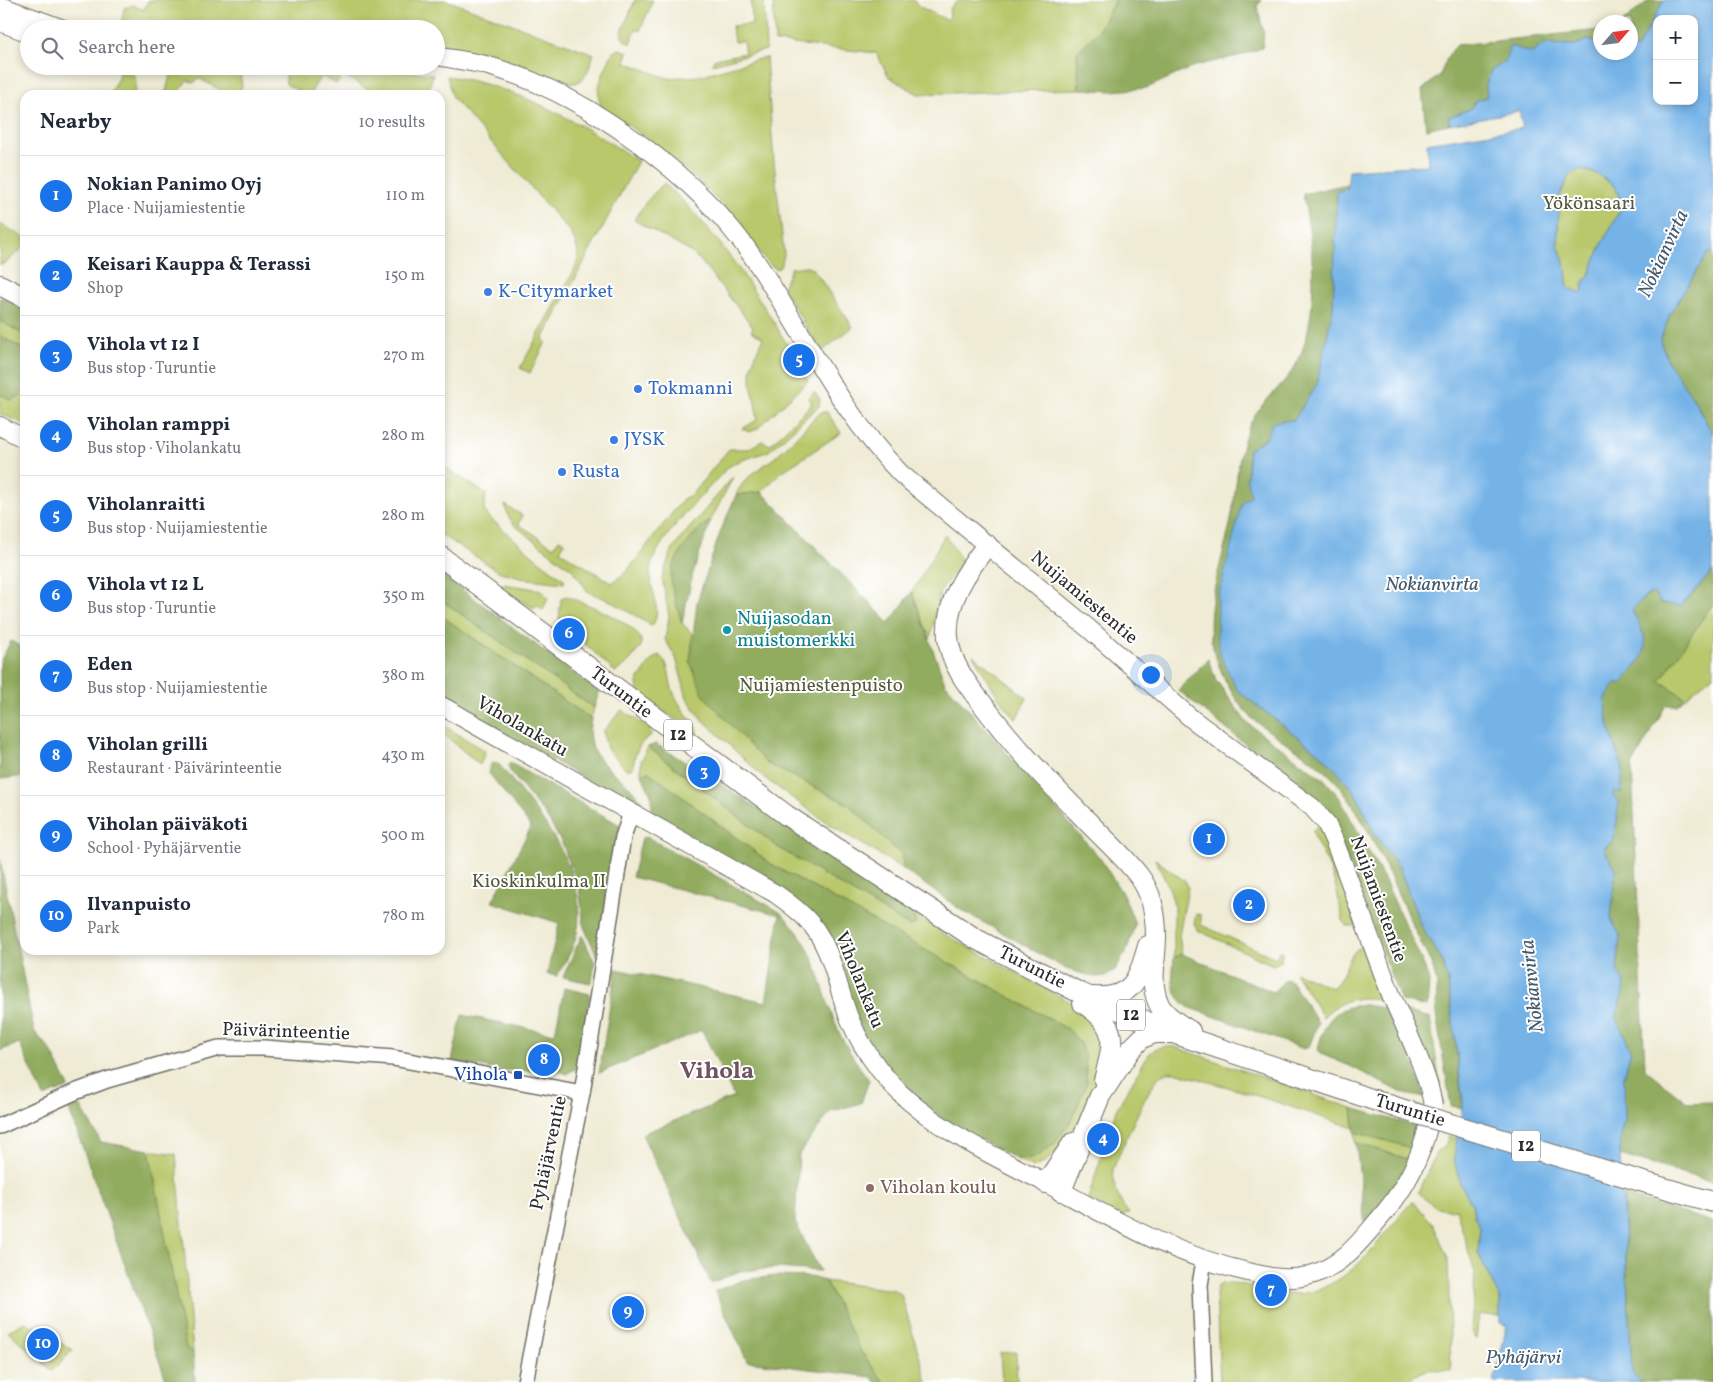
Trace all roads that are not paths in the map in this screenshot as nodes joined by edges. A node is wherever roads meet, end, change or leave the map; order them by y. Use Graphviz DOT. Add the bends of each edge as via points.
graph roads {
  1 [pos="0,6"];
  2 [pos="38,20"];
  3 [pos="0,22"];
  4 [pos="20,30"];
  5 [pos="445,58"];
  6 [pos="0,285"];
  7 [pos="20,295"];
  8 [pos="0,426"];
  9 [pos="20,436"];
  10 [pos="992,550"];
  11 [pos="445,560"];
  12 [pos="445,708"];
  13 [pos="631,813"];
  14 [pos="1153,909"];
  15 [pos="1042,974"];
  16 [pos="1089,996"];
  17 [pos="1173,1033"];
  18 [pos="1220,1050"];
  19 [pos="582,1093"];
  20 [pos="1100,1096"];
  21 [pos="0,1126"];
  22 [pos="1053,1187"];
  23 [pos="1713,1202"];
  24 [pos="1204,1261"];
  25 [pos="525,1382"];
  26 [pos="1204,1382"];
  1 -- 2 [label="main road"];
  3 -- 4 [label="main road"];
  5 -- 10 [label="main road, Nuijamiestentie" via="484,65 549,89 613,126 683,178 740,238 844,405 881,454"];
  6 -- 7 [label="highway"];
  8 -- 9 [label="main road"];
  10 -- 14 [label="highway" via="963,580 951,609 948,637 951,655 970,689 1002,730 1140,877"];
  10 -- 24 [label="main road, Nuijamiestentie" via="1192,719 1319,814 1336,845 1390,994 1426,1080 1433,1110 1417,1164 1389,1206 1337,1263 1315,1274 1291,1279"];
  11 -- 15 [label="highway, Turuntie / 12" via="786,815 949,923"];
  12 -- 13 [label="main road, Viholankatu"];
  13 -- 19 [label="street, Pyhäjärventie" via="623,837"];
  13 -- 22 [label="main road, Viholankatu" via="796,908 823,941 854,1028 894,1087 954,1133"];
  14 -- 16 [label="highway" via="1143,962 1133,985 1120,995"];
  14 -- 18 [label="highway" via="1156,938 1154,988 1161,1007 1178,1024"];
  15 -- 16 [label="highway, Turuntie / 12"];
  15 -- 20 [label="highway" via="1102,1016 1108,1025 1112,1046"];
  16 -- 17 [label="highway, Turuntie / 12"];
  17 -- 18 [label="highway, Turuntie / 12"];
  17 -- 20 [label="highway" via="1154,1032 1137,1042"];
  18 -- 23 [label="highway, Turuntie / 12, bridge" via="1404,1110"];
  19 -- 21 [label="street, Päivärinteentie" via="393,1058 264,1048 219,1048 107,1080"];
  19 -- 25 [label="street, Pyhäjärventie"];
  20 -- 22 [label="highway" via="1087,1126 1054,1168"];
  22 -- 24 [label="main road, Viholankatu"];
  24 -- 26 [label="street" via="1200,1285"];
}
